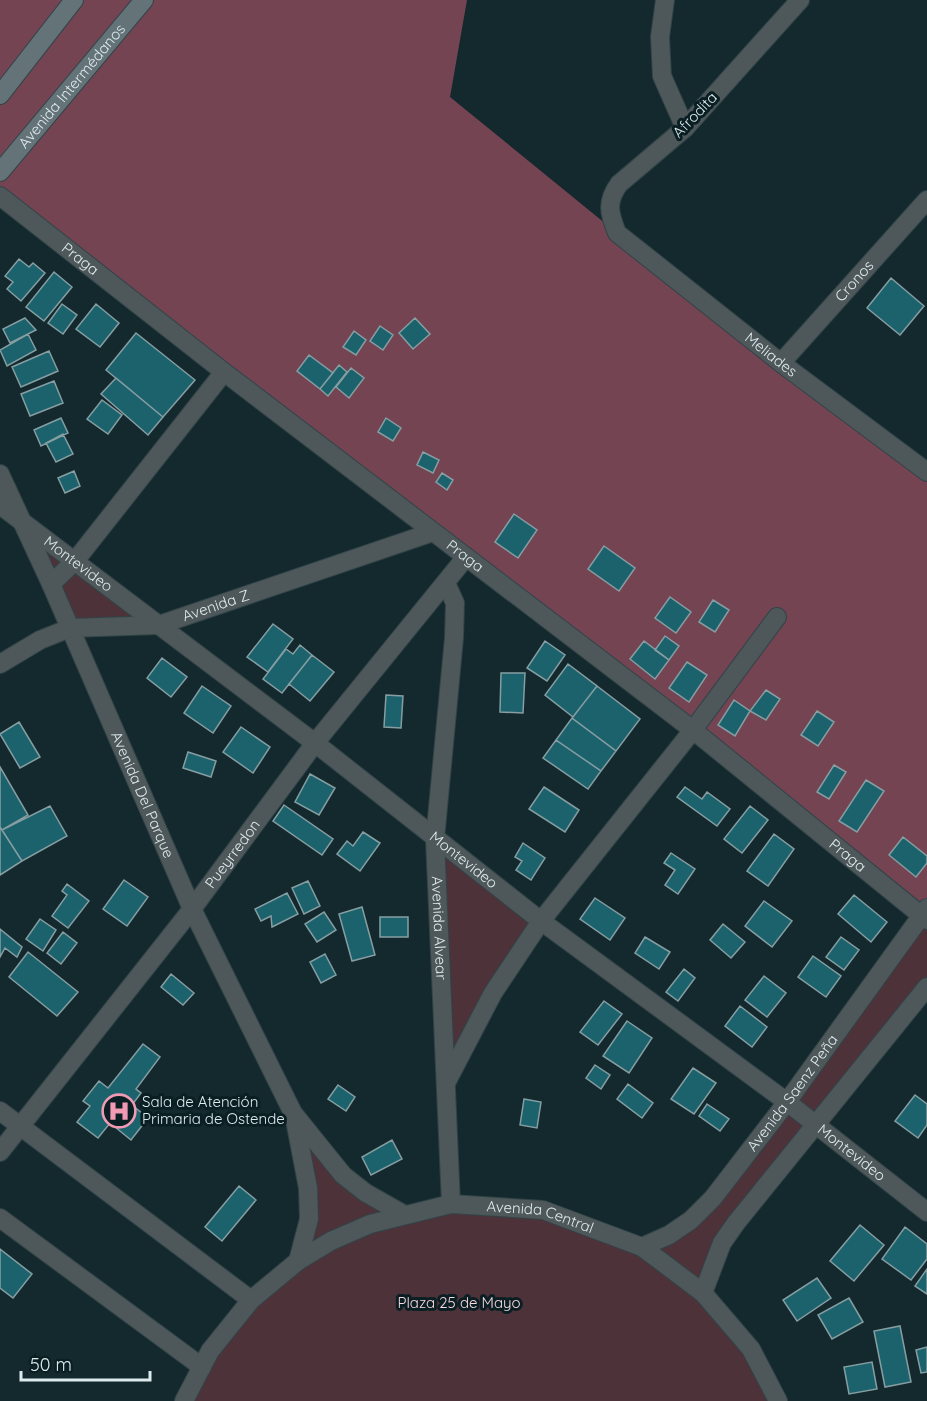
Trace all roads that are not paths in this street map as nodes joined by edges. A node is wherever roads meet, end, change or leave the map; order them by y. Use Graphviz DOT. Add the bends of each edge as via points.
graph roads {
  1 [pos="74,0"];
  2 [pos="144,0"];
  3 [pos="665,0"];
  4 [pos="800,0"];
  5 [pos="0,95"];
  6 [pos="685,128"];
  7 [pos="0,172"];
  8 [pos="0,195"];
  9 [pos="927,200"];
  10 [pos="617,233"];
  11 [pos="781,363"];
  12 [pos="224,372"];
  13 [pos="927,472"];
  14 [pos="0,474"];
  15 [pos="0,505"];
  16 [pos="23,524"];
  17 [pos="433,532"];
  18 [pos="466,557"];
  19 [pos="75,561"];
  20 [pos="446,583"];
  21 [pos="51,584"];
  22 [pos="777,616"];
  23 [pos="159,625"];
  24 [pos="70,628"];
  25 [pos="0,664"];
  26 [pos="693,730"];
  27 [pos="315,743"];
  28 [pos="435,839"];
  29 [pos="192,909"];
  30 [pos="925,915"];
  31 [pos="541,921"];
  32 [pos="927,987"];
  33 [pos="446,1083"];
  34 [pos="788,1102"];
  35 [pos="0,1111"];
  36 [pos="293,1113"];
  37 [pos="814,1125"];
  38 [pos="20,1126"];
  39 [pos="0,1152"];
  40 [pos="451,1204"];
  41 [pos="927,1212"];
  42 [pos="403,1214"];
  43 [pos="0,1218"];
  44 [pos="642,1247"];
  45 [pos="298,1261"];
  46 [pos="703,1293"];
  47 [pos="251,1300"];
  48 [pos="202,1367"];
  49 [pos="184,1401"];
  50 [pos="778,1401"];
  1 -- 5 [label="main road"];
  2 -- 7 [label="main road, Avenida Intermédanos"];
  3 -- 6 [label="street" via="660,37 662,76"];
  4 -- 6 [label="street, Afrodita"];
  6 -- 10 [label="street, Afrodita" via="611,195 608,211"];
  8 -- 12 [label="street, Praga"];
  9 -- 11 [label="street, Cronos"];
  10 -- 11 [label="street, Meliades"];
  11 -- 13 [label="street, Meliades"];
  12 -- 17 [label="street, Praga"];
  12 -- 19 [label="street"];
  14 -- 16 [label="street, Avenida Del Parque"];
  15 -- 16 [label="street, Montevideo"];
  16 -- 19 [label="street, Montevideo"];
  16 -- 21 [label="street, Avenida Del Parque"];
  17 -- 18 [label="street, Praga"];
  17 -- 23 [label="street, Avenida Z"];
  18 -- 20 [label="street, Pueyrredon"];
  18 -- 26 [label="street, Praga"];
  19 -- 21 [label="street"];
  19 -- 23 [label="street, Montevideo"];
  20 -- 27 [label="street, Pueyrredon"];
  20 -- 28 [label="street, Avenida Alvear" via="455,603 454,638"];
  21 -- 24 [label="street, Avenida Del Parque"];
  22 -- 26 [label="street"];
  23 -- 24 [label="street, Avenida Z"];
  23 -- 27 [label="street, Montevideo"];
  24 -- 25 [label="street, Avenida Z" via="40,640"];
  24 -- 29 [label="street, Avenida Del Parque"];
  26 -- 30 [label="street, Praga"];
  26 -- 31 [label="street"];
  27 -- 28 [label="street, Montevideo"];
  27 -- 29 [label="street, Pueyrredon"];
  28 -- 31 [label="street, Montevideo"];
  28 -- 33 [label="street, Avenida Alvear"];
  29 -- 36 [label="street, Avenida Del Parque"];
  29 -- 38 [label="street, Pueyrredon"];
  30 -- 34 [label="street, Avenida Saenz Peña"];
  31 -- 33 [label="street" via="494,993"];
  31 -- 34 [label="street, Montevideo"];
  32 -- 37 [label="street"];
  33 -- 40 [label="street, Avenida Alvear"];
  34 -- 37 [label="street, Montevideo"];
  34 -- 44 [label="street, Avenida Saenz Peña" via="713,1198 691,1220"];
  35 -- 38 [label="street"];
  36 -- 42 [label="street, Avenida Del Parque" via="344,1175"];
  36 -- 45 [label="street, Avenida Del Parque" via="309,1209"];
  37 -- 41 [label="street, Montevideo"];
  37 -- 46 [label="street" via="722,1243"];
  38 -- 39 [label="street, Pueyrredon"];
  38 -- 47 [label="street"];
  40 -- 42 [label="street, Avenida Central"];
  40 -- 44 [label="street, Avenida Central" via="543,1210"];
  42 -- 45 [label="street, Avenida Central" via="331,1241"];
  43 -- 48 [label="street"];
  44 -- 46 [label="street, Avenida Central"];
  45 -- 47 [label="street, Avenida Central"];
  46 -- 50 [label="street, Avenida Central" via="751,1349"];
  47 -- 48 [label="street, Avenida Central"];
  48 -- 49 [label="street, Avenida Central"];
}
